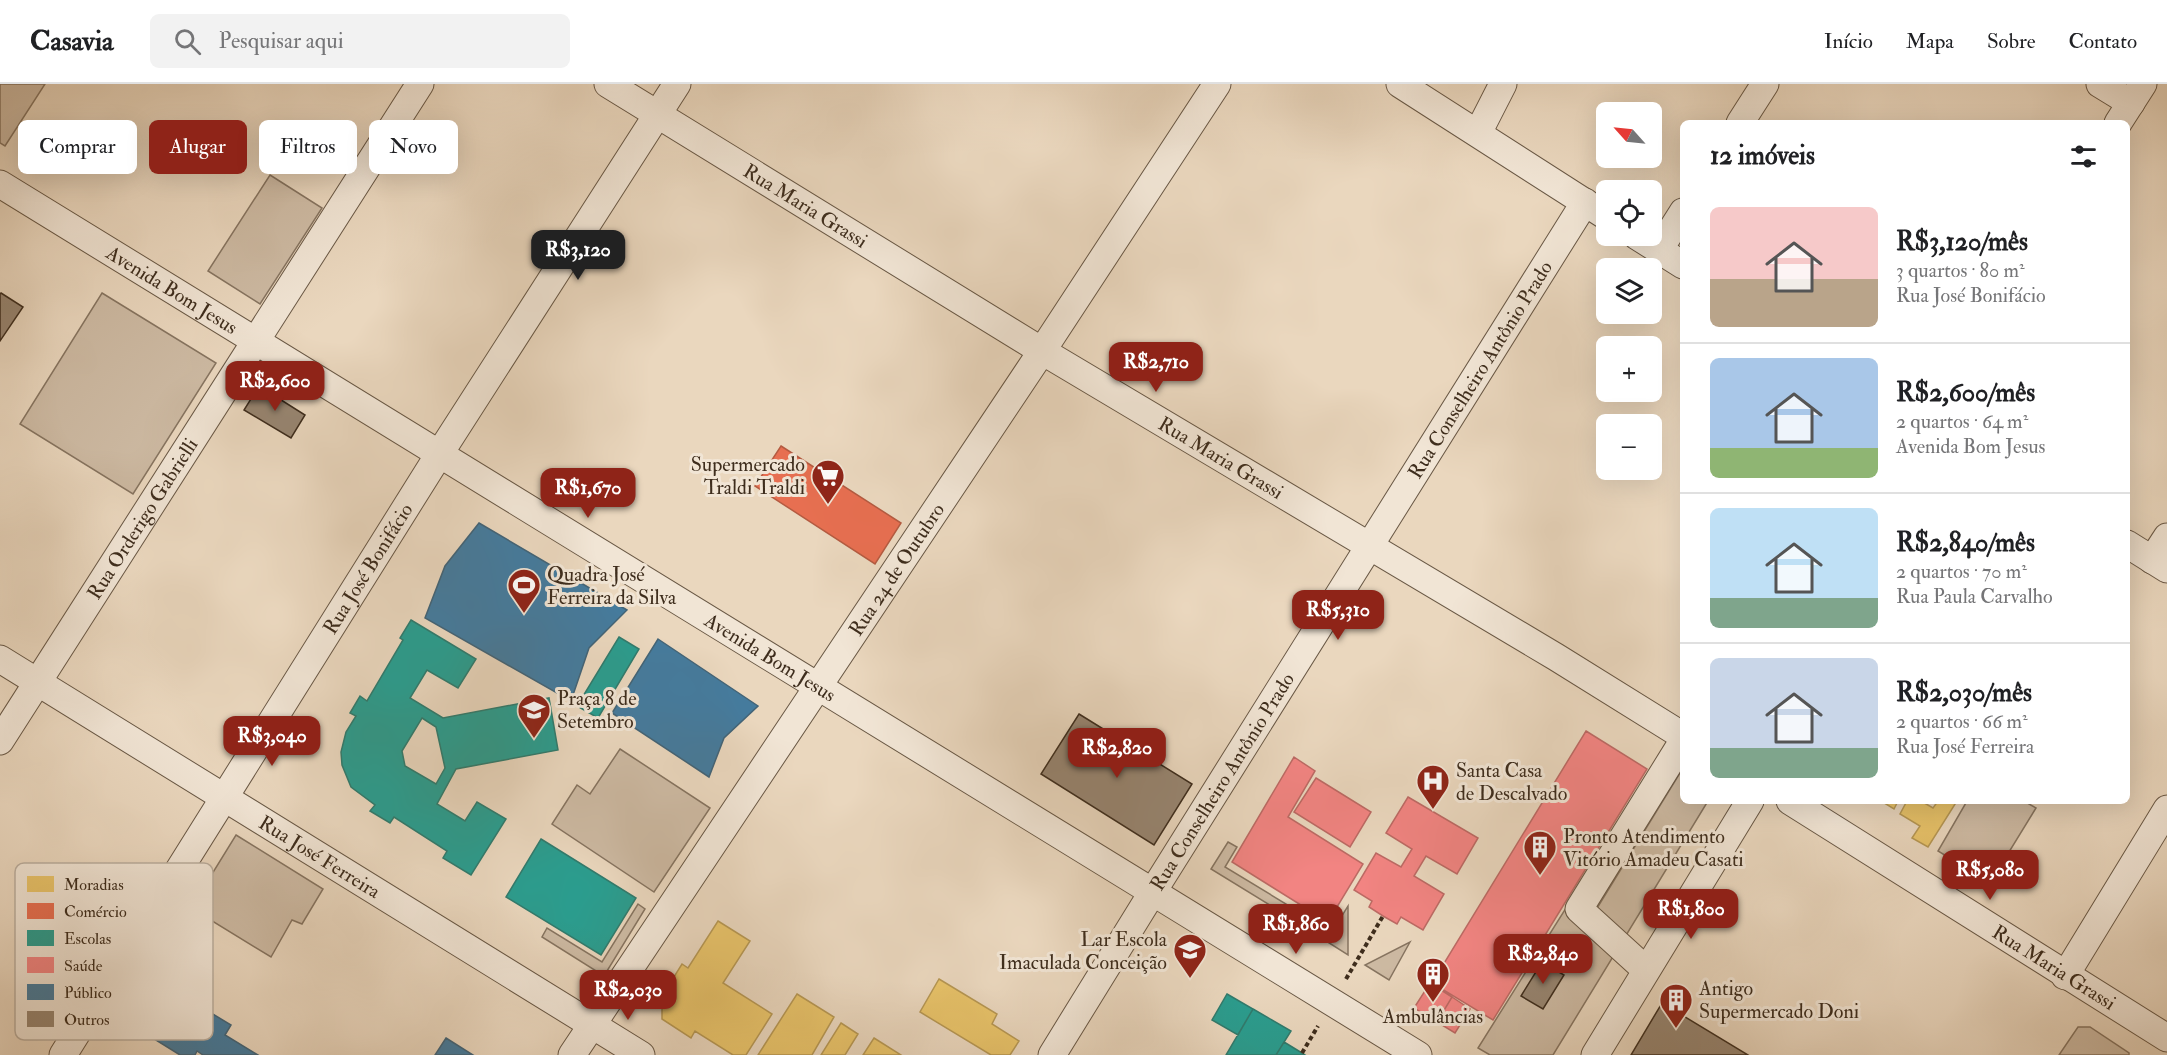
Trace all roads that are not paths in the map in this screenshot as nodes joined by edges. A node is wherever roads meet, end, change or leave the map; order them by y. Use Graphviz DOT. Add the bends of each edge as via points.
graph roads {
  1 [pos="420,84"];
  2 [pos="608,84"];
  3 [pos="677,84"];
  4 [pos="1217,84"];
  5 [pos="1400,84"];
  6 [pos="1503,84"];
  7 [pos="1765,84"];
  8 [pos="2100,84"];
  9 [pos="2131,103"];
  10 [pos="658,115"];
  11 [pos="1742,120"];
  12 [pos="1478,133"];
  13 [pos="0,184"];
  14 [pos="1596,209"];
  15 [pos="1680,217"];
  16 [pos="1652,246"];
  17 [pos="1659,250"];
  18 [pos="1680,263"];
  19 [pos="255,341"];
  20 [pos="1042,351"];
  21 [pos="440,453"];
  22 [pos="2167,537"];
  23 [pos="2130,546"];
  24 [pos="1370,547"];
  25 [pos="2160,565"];
  26 [pos="0,659"];
  27 [pos="37,682"];
  28 [pos="816,687"];
  29 [pos="1680,734"];
  30 [pos="0,741"];
  31 [pos="1680,746"];
  32 [pos="225,799"];
  33 [pos="1748,804"];
  34 [pos="1795,804"];
  35 [pos="2167,809"];
  36 [pos="184,863"];
  37 [pos="1152,893"];
  38 [pos="1646,970"];
  39 [pos="2065,976"];
  40 [pos="591,1025"];
  41 [pos="2167,1038"];
  42 [pos="72,1040"];
  43 [pos="63,1055"];
  44 [pos="572,1055"];
  45 [pos="641,1055"];
  46 [pos="1052,1055"];
  47 [pos="1418,1055"];
  48 [pos="1595,1055"];
  1 -- 19 [label="street, Rua Orderigo Gabrielli"];
  2 -- 10 [label="street, Rua Maria Grassi"];
  3 -- 10 [label="street, Rua José Bonifácio"];
  4 -- 20 [label="street, Rua 24 de Outubro"];
  5 -- 12 [label="street"];
  6 -- 12 [label="street"];
  7 -- 11 [label="street"];
  8 -- 9 [label="street"];
  10 -- 20 [label="street, Rua Maria Grassi"];
  10 -- 21 [label="street, Rua José Bonifácio"];
  12 -- 14 [label="street"];
  13 -- 19 [label="street, Avenida Bom Jesus"];
  14 -- 24 [label="street, Rua Conselheiro Antônio Prado"];
  15 -- 17 [label="street"];
  16 -- 17 [label="street"];
  17 -- 18 [label="street"];
  19 -- 21 [label="street, Avenida Bom Jesus"];
  19 -- 27 [label="street, Rua Orderigo Gabrielli"];
  20 -- 24 [label="street, Rua Maria Grassi"];
  20 -- 28 [label="street, Rua 24 de Outubro"];
  21 -- 28 [label="street, Avenida Bom Jesus"];
  21 -- 32 [label="street, Rua José Bonifácio"];
  22 -- 25 [label="street"];
  23 -- 25 [label="street"];
  24 -- 29 [label="street, Rua Maria Grassi"];
  24 -- 37 [label="street, Rua Conselheiro Antônio Prado"];
  26 -- 27 [label="street, Rua José Ferreira"];
  27 -- 30 [label="street, Rua Orderigo Gabrielli"];
  27 -- 32 [label="street, Rua José Ferreira"];
  28 -- 37 [label="street, Avenida Bom Jesus"];
  28 -- 40 [label="street, Rua 24 de Outubro"];
  31 -- 38 [label="street" via="1579,909"];
  32 -- 36 [label="street, Rua José Bonifácio"];
  32 -- 40 [label="street, Rua José Ferreira"];
  33 -- 38 [label="street"];
  34 -- 39 [label="street, Rua Maria Grassi"];
  35 -- 39 [label="street"];
  37 -- 46 [label="street, Rua Conselheiro Antônio Prado"];
  37 -- 47 [label="street, Avenida Bom Jesus"];
  38 -- 48 [label="street"];
  39 -- 41 [label="street, Rua Maria Grassi"];
  40 -- 44 [label="street, Rua 24 de Outubro"];
  40 -- 45 [label="street, Rua José Ferreira"];
  42 -- 43 [label="street, Rua José Bonifácio"];
}
